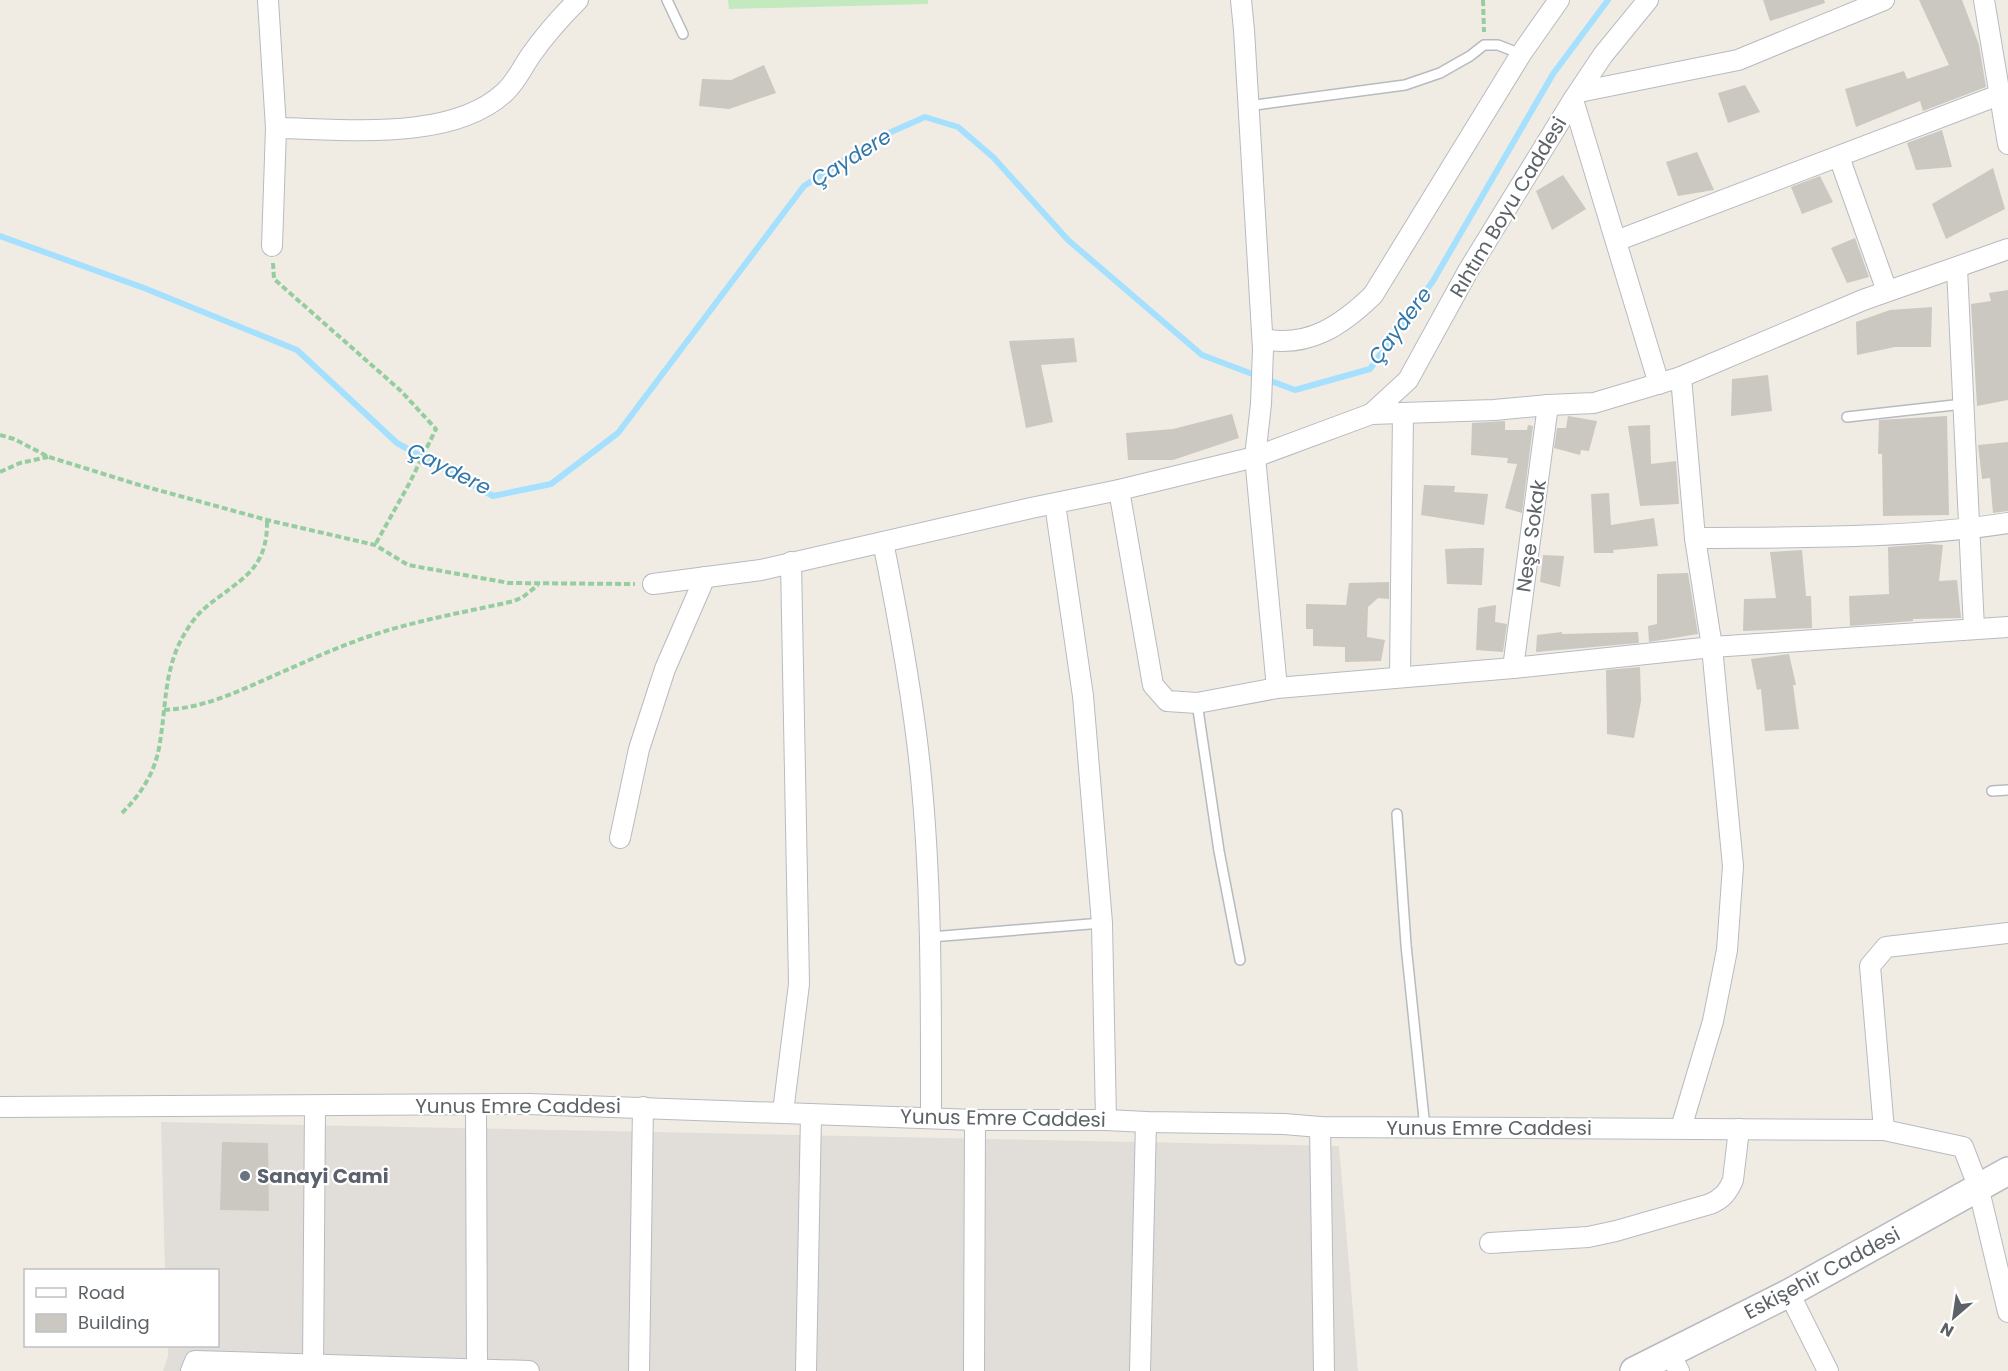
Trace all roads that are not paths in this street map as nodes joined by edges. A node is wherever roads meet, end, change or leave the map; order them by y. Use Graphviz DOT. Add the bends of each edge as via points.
graph roads {
  1 [pos="268,0"];
  2 [pos="578,0"];
  3 [pos="667,0"];
  4 [pos="1241,0"];
  5 [pos="1559,0"];
  6 [pos="1648,0"];
  7 [pos="1984,0"];
  8 [pos="1879,1"];
  9 [pos="683,34"];
  10 [pos="1521,54"];
  11 [pos="2003,94"];
  12 [pos="1576,96"];
  13 [pos="1248,106"];
  14 [pos="276,128"];
  15 [pos="2008,144"];
  16 [pos="1839,157"];
  17 [pos="1616,241"];
  18 [pos="272,246"];
  19 [pos="2008,249"];
  20 [pos="1957,268"];
  21 [pos="1887,291"];
  22 [pos="1263,344"];
  23 [pos="1681,377"];
  24 [pos="1659,384"];
  25 [pos="1963,404"];
  26 [pos="1548,405"];
  27 [pos="1403,413"];
  28 [pos="1371,414"];
  29 [pos="1847,417"];
  30 [pos="1255,457"];
  31 [pos="1119,490"];
  32 [pos="1055,504"];
  33 [pos="2008,523"];
  34 [pos="1971,529"];
  35 [pos="1695,538"];
  36 [pos="884,542"];
  37 [pos="791,562"];
  38 [pos="705,577"];
  39 [pos="653,584"];
  40 [pos="2008,627"];
  41 [pos="1974,629"];
  42 [pos="1712,647"];
  43 [pos="1513,668"];
  44 [pos="1400,676"];
  45 [pos="1277,688"];
  46 [pos="1197,703"];
  47 [pos="2008,790"];
  48 [pos="1992,791"];
  49 [pos="1398,814"];
  50 [pos="620,838"];
  51 [pos="1102,923"];
  52 [pos="2008,933"];
  53 [pos="931,937"];
  54 [pos="1240,960"];
  55 [pos="476,1105"];
  56 [pos="0,1107"];
  57 [pos="315,1107"];
  58 [pos="643,1107"];
  59 [pos="783,1112"];
  60 [pos="811,1114"];
  61 [pos="931,1117"];
  62 [pos="1106,1119"];
  63 [pos="975,1120"];
  64 [pos="1146,1122"];
  65 [pos="1320,1127"];
  66 [pos="1425,1128"];
  67 [pos="1681,1128"];
  68 [pos="1739,1129"];
  69 [pos="1884,1130"];
  70 [pos="2008,1172"];
  71 [pos="1978,1186"];
  72 [pos="1490,1243"];
  73 [pos="1789,1293"];
  74 [pos="2008,1312"];
  75 [pos="1674,1362"];
  76 [pos="313,1367"];
  77 [pos="477,1369"];
  78 [pos="190,1371"];
  79 [pos="529,1371"];
  80 [pos="639,1371"];
  81 [pos="806,1371"];
  82 [pos="974,1371"];
  83 [pos="1140,1371"];
  84 [pos="1324,1371"];
  85 [pos="1634,1371"];
  86 [pos="1828,1371"];
  1 -- 14 [label="street"];
  2 -- 14 [label="street" via="545,35 506,92 468,116 442,123 375,130"];
  3 -- 9 [label="lane"];
  4 -- 13 [label="street"];
  5 -- 10 [label="street"];
  6 -- 12 [label="street, Rıhtım Boyu Caddesi"];
  7 -- 11 [label="street"];
  8 -- 12 [label="street" via="1738,60"];
  10 -- 13 [label="lane" via="1484,45 1440,73 1406,85"];
  10 -- 22 [label="street" via="1373,295 1316,336"];
  11 -- 15 [label="street"];
  11 -- 16 [label="street"];
  12 -- 17 [label="street"];
  12 -- 28 [label="street, Rıhtım Boyu Caddesi" via="1467,271 1408,380"];
  13 -- 22 [label="street"];
  14 -- 18 [label="street"];
  16 -- 17 [label="street"];
  16 -- 21 [label="street"];
  17 -- 24 [label="street"];
  19 -- 20 [label="street"];
  20 -- 21 [label="street"];
  20 -- 25 [label="street"];
  21 -- 23 [label="street"];
  22 -- 30 [label="street"];
  23 -- 24 [label="street"];
  23 -- 35 [label="street"];
  24 -- 26 [label="street" via="1593,403"];
  25 -- 29 [label="lane"];
  25 -- 34 [label="street"];
  26 -- 27 [label="street"];
  26 -- 43 [label="street, Neşe Sokak"];
  27 -- 28 [label="street"];
  27 -- 44 [label="street"];
  28 -- 30 [label="street"];
  30 -- 31 [label="street"];
  30 -- 45 [label="street"];
  31 -- 32 [label="street"];
  31 -- 46 [label="street" via="1153,685 1167,701"];
  32 -- 36 [label="street"];
  32 -- 51 [label="street" via="1083,696"];
  33 -- 34 [label="street"];
  34 -- 35 [label="street"];
  34 -- 41 [label="street"];
  35 -- 42 [label="street"];
  36 -- 37 [label="street"];
  36 -- 53 [label="street" via="920,767"];
  37 -- 38 [label="street"];
  37 -- 59 [label="street" via="799,984"];
  38 -- 39 [label="street"];
  38 -- 50 [label="street" via="665,669 639,749"];
  40 -- 41 [label="street"];
  41 -- 42 [label="street"];
  42 -- 43 [label="street"];
  42 -- 67 [label="street" via="1733,866 1727,951 1713,1021"];
  43 -- 44 [label="street"];
  44 -- 45 [label="street"];
  45 -- 46 [label="street"];
  46 -- 54 [label="lane"];
  47 -- 48 [label="lane"];
  49 -- 66 [label="lane" via="1406,945"];
  51 -- 53 [label="lane"];
  51 -- 62 [label="street"];
  52 -- 69 [label="street" via="1886,947 1870,966"];
  53 -- 61 [label="street"];
  55 -- 57 [label="street, Yunus Emre Caddesi"];
  55 -- 58 [label="street, Yunus Emre Caddesi"];
  55 -- 77 [label="street"];
  56 -- 57 [label="street, Yunus Emre Caddesi"];
  57 -- 76 [label="street"];
  58 -- 59 [label="street, Yunus Emre Caddesi"];
  58 -- 80 [label="street"];
  59 -- 60 [label="street, Yunus Emre Caddesi"];
  60 -- 61 [label="street, Yunus Emre Caddesi"];
  60 -- 81 [label="street"];
  61 -- 63 [label="street, Yunus Emre Caddesi"];
  62 -- 63 [label="street, Yunus Emre Caddesi"];
  62 -- 64 [label="street, Yunus Emre Caddesi"];
  63 -- 82 [label="street"];
  64 -- 65 [label="street, Yunus Emre Caddesi"];
  64 -- 83 [label="street"];
  65 -- 66 [label="street, Yunus Emre Caddesi"];
  65 -- 84 [label="street"];
  66 -- 67 [label="street, Yunus Emre Caddesi"];
  67 -- 68 [label="street, Yunus Emre Caddesi"];
  68 -- 69 [label="street, Yunus Emre Caddesi"];
  68 -- 72 [label="street" via="1733,1180 1726,1194 1710,1204 1588,1237"];
  69 -- 71 [label="street, Yunus Emre Caddesi" via="1963,1147"];
  70 -- 71 [label="main road, Eskişehir Caddesi"];
  71 -- 73 [label="main road, Eskişehir Caddesi"];
  71 -- 74 [label="street"];
  73 -- 75 [label="main road, Eskişehir Caddesi"];
  73 -- 86 [label="street"];
  75 -- 85 [label="main road, Eskişehir Caddesi"];
  76 -- 77 [label="street"];
  76 -- 78 [label="street" via="195,1361"];
  77 -- 79 [label="street"];
}
